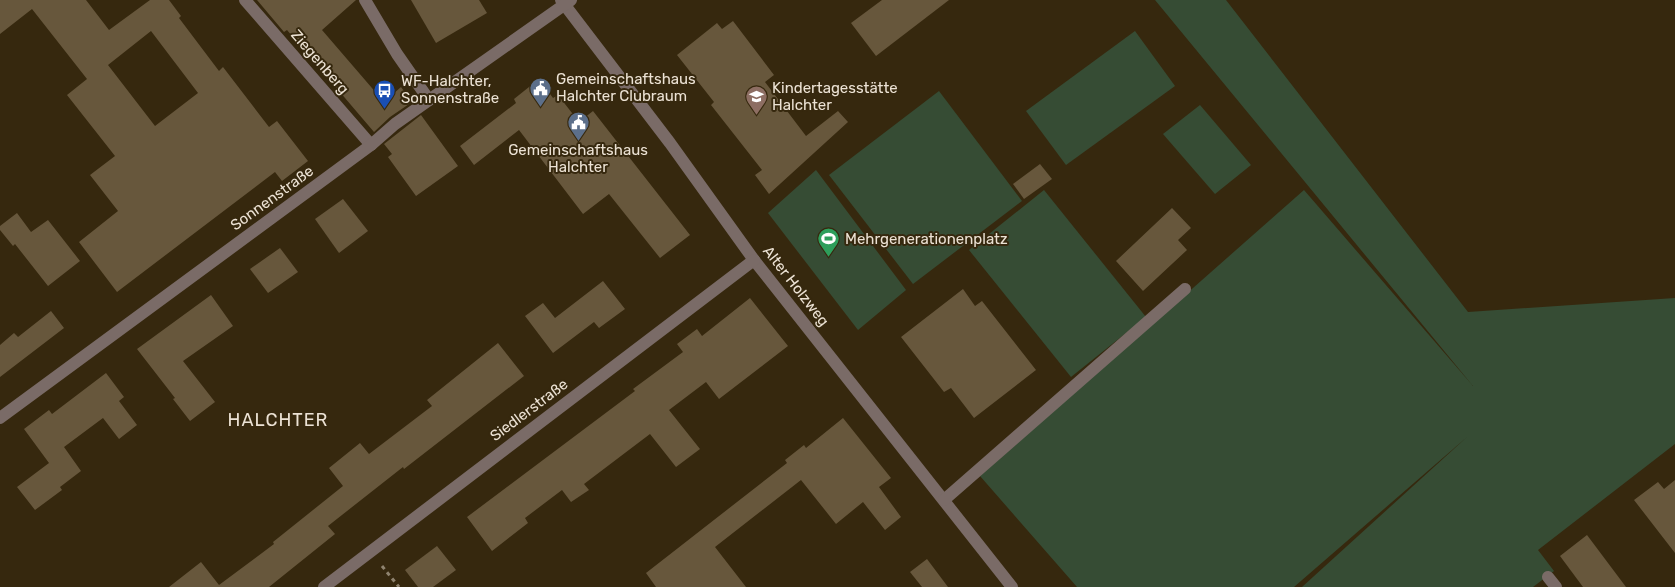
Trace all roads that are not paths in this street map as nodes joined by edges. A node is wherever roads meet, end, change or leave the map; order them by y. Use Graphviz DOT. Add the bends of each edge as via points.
graph roads {
  1 [pos="245,0"];
  2 [pos="366,0"];
  3 [pos="565,2"];
  4 [pos="429,100"];
  5 [pos="371,145"];
  6 [pos="754,260"];
  7 [pos="1185,289"];
  8 [pos="0,418"];
  9 [pos="944,500"];
  10 [pos="324,587"];
  11 [pos="1012,587"];
  1 -- 5 [label="street, Ziegenberg"];
  2 -- 4 [label="street" via="397,54"];
  3 -- 4 [label="street, Sonnenstraße"];
  3 -- 6 [label="street, Alter Holzweg"];
  4 -- 5 [label="street, Sonnenstraße"];
  5 -- 8 [label="street, Sonnenstraße"];
  6 -- 9 [label="street, Alter Holzweg"];
  6 -- 10 [label="street, Siedlerstraße"];
  7 -- 9 [label="street"];
  9 -- 11 [label="street, Alter Holzweg"];
}
